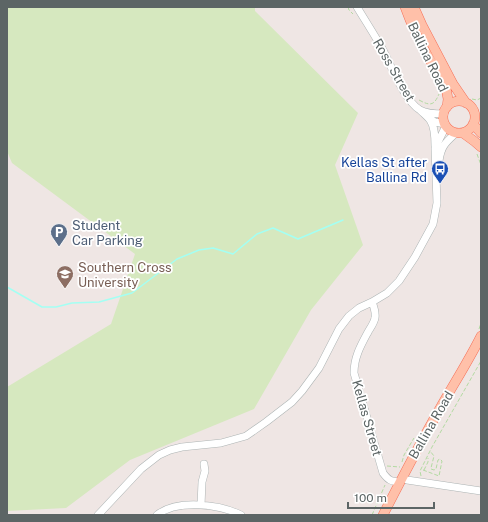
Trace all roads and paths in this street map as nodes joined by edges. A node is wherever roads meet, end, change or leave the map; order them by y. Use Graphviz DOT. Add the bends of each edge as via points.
graph roads {
  1 [pos="357,7"];
  2 [pos="405,7"];
  3 [pos="414,7"];
  4 [pos="441,92"];
  5 [pos="417,99"];
  6 [pos="473,107"];
  7 [pos="420,110"];
  8 [pos="445,111"];
  9 [pos="430,119"];
  10 [pos="476,122"];
  11 [pos="446,125"];
  12 [pos="459,133"];
  13 [pos="481,133"];
  14 [pos="435,148"];
  15 [pos="478,149"];
  16 [pos="481,164"];
  17 [pos="437,179"];
  18 [pos="372,302"];
  19 [pos="481,336"];
  20 [pos="481,349"];
  21 [pos="481,361"];
  22 [pos="430,452"];
  23 [pos="427,458"];
  24 [pos="204,464"];
  25 [pos="380,464"];
  26 [pos="400,467"];
  27 [pos="404,481"];
  28 [pos="420,482"];
  29 [pos="386,483"];
  30 [pos="481,491"];
  31 [pos="201,505"];
  32 [pos="231,513"];
  33 [pos="98,515"];
  34 [pos="157,515"];
  35 [pos="240,515"];
  36 [pos="372,515"];
  37 [pos="383,515"];
  38 [pos="390,515"];
  1 -- 7 [label="street, Ross Street" via="408,98"];
  2 -- 8 [label="main road, Ballina Road" via="421,44 446,88 448,96"];
  3 -- 6 [label="main road, Ballina Road" via="453,84"];
  4 -- 5 [label="path" via="432,104"];
  6 -- 8 [label="main road" via="456,102"];
  6 -- 10 [label="main road"];
  7 -- 8 [label="street, Ross Street" via="430,113"];
  7 -- 9 [label="street"];
  8 -- 11 [label="main road"];
  9 -- 11 [label="street"];
  9 -- 14 [label="street" via="434,128"];
  10 -- 12 [label="main road" via="469,129"];
  10 -- 13 [label="main road"];
  11 -- 12 [label="main road"];
  11 -- 14 [label="street"];
  12 -- 15 [label="main road" via="474,141"];
  12 -- 17 [label="street" via="442,148"];
  14 -- 17 [label="street"];
  15 -- 16 [label="path"];
  17 -- 18 [label="street" via="437,210 433,224 399,281 387,293"];
  18 -- 25 [label="street, Kellas Street" via="375,317 359,349 354,373"];
  18 -- 33 [label="street" via="349,316 339,329 319,368 292,402 246,436 221,443 182,446 159,454 141,469"];
  19 -- 27 [label="main road, Ballina Road" via="440,408"];
  20 -- 27 [label="main road, Ballina Road"];
  21 -- 22 [label="path"];
  22 -- 23 [label="path"];
  22 -- 23 [label="path" via="434,456 431,470 435,470 439,459 442,461 438,476 424,470"];
  23 -- 28 [label="path" via="420,471"];
  24 -- 31 [label="street"];
  25 -- 26 [label="path"];
  25 -- 27 [label="street, Kellas Street" via="390,481"];
  27 -- 28 [label="street"];
  27 -- 37 [label="main road, Ballina Road"];
  27 -- 38 [label="main road, Ballina Road"];
  28 -- 30 [label="street"];
  29 -- 36 [label="path"];
  31 -- 32 [label="street" via="222,508"];
  31 -- 34 [label="street" via="168,509"];
  32 -- 35 [label="street"];
}
